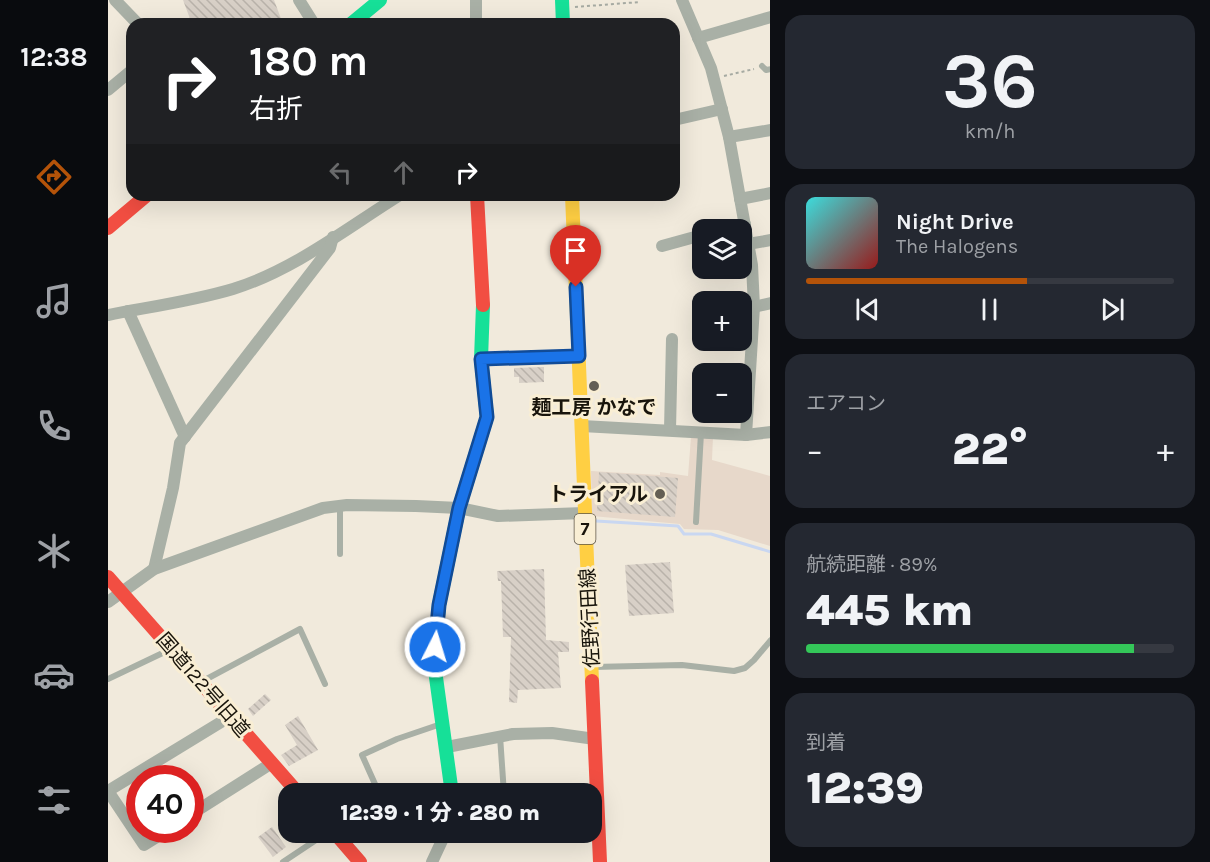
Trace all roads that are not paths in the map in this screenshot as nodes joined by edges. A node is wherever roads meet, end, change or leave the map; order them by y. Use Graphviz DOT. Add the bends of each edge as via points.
graph roads {
  1 [pos="116,0"];
  2 [pos="299,0"];
  3 [pos="361,0"];
  4 [pos="380,0"];
  5 [pos="476,0"];
  6 [pos="682,0"];
  7 [pos="770,17"];
  8 [pos="132,18"];
  9 [pos="310,18"];
  10 [pos="347,18"];
  11 [pos="350,18"];
  12 [pos="476,18"];
  13 [pos="698,38"];
  14 [pos="762,66"];
  15 [pos="770,69"];
  16 [pos="126,75"];
  17 [pos="108,90"];
  18 [pos="722,109"];
  19 [pos="680,119"];
  20 [pos="770,130"];
  21 [pos="729,137"];
  22 [pos="770,193"];
  23 [pos="740,199"];
  24 [pos="126,201"];
  25 [pos="140,201"];
  26 [pos="390,201"];
  27 [pos="477,201"];
  28 [pos="572,201"];
  29 [pos="108,217"];
  30 [pos="744,219"];
  31 [pos="108,228"];
  32 [pos="333,237"];
  33 [pos="692,238"];
  34 [pos="770,240"];
  35 [pos="752,243"];
  36 [pos="662,246"];
  37 [pos="751,279"];
  38 [pos="770,303"];
  39 [pos="754,307"];
  40 [pos="128,311"];
  41 [pos="108,315"];
  42 [pos="672,339"];
  43 [pos="579,356"];
  44 [pos="481,359"];
  45 [pos="582,426"];
  46 [pos="669,430"];
  47 [pos="701,432"];
  48 [pos="770,432"];
  49 [pos="746,435"];
  50 [pos="185,437"];
  51 [pos="340,507"];
  52 [pos="459,508"];
  53 [pos="585,513"];
  54 [pos="696,522"];
  55 [pos="340,554"];
  56 [pos="154,569"];
  57 [pos="108,577"];
  58 [pos="122,593"];
  59 [pos="108,602"];
  60 [pos="770,641"];
  61 [pos="172,649"];
  62 [pos="592,667"];
  63 [pos="108,679"];
  64 [pos="201,682"];
  65 [pos="325,684"];
  66 [pos="231,716"];
  67 [pos="444,723"];
  68 [pos="500,735"];
  69 [pos="595,739"];
  70 [pos="447,747"];
  71 [pos="272,763"];
  72 [pos="289,783"];
  73 [pos="375,783"];
  74 [pos="451,783"];
  75 [pos="503,783"];
  76 [pos="108,791"];
  77 [pos="204,806"];
  78 [pos="126,818"];
  79 [pos="312,843"];
  80 [pos="343,843"];
  81 [pos="441,843"];
  82 [pos="283,862"];
  83 [pos="360,862"];
  84 [pos="432,862"];
  85 [pos="600,862"];
  1 -- 8 [label="street"];
  2 -- 9 [label="street"];
  3 -- 10 [label="main road"];
  4 -- 11 [label="main road"];
  5 -- 12 [label="street"];
  6 -- 13 [label="street"];
  7 -- 13 [label="street"];
  13 -- 18 [label="street"];
  14 -- 15 [label="lane"];
  16 -- 17 [label="street"];
  18 -- 19 [label="street"];
  18 -- 21 [label="street"];
  20 -- 21 [label="street"];
  21 -- 23 [label="street"];
  22 -- 23 [label="street"];
  23 -- 30 [label="street"];
  24 -- 29 [label="main road"];
  25 -- 31 [label="main road"];
  26 -- 32 [label="street"];
  27 -- 44 [label="main road" via="483,301"];
  28 -- 43 [label="main road, 佐野行田線 / 7"];
  32 -- 40 [label="street" via="287,266 233,289"];
  32 -- 50 [label="street" via="330,248"];
  33 -- 36 [label="street"];
  34 -- 35 [label="street"];
  37 -- 39 [label="street"];
  38 -- 39 [label="street"];
  39 -- 49 [label="street"];
  40 -- 41 [label="street"];
  40 -- 50 [label="street"];
  42 -- 46 [label="street"];
  43 -- 44 [label="street"];
  43 -- 45 [label="main road, 佐野行田線 / 7"];
  44 -- 52 [label="main road" via="487,417"];
  45 -- 46 [label="street"];
  45 -- 53 [label="main road, 佐野行田線 / 7"];
  46 -- 47 [label="street"];
  47 -- 49 [label="street"];
  47 -- 54 [label="lane"];
  48 -- 49 [label="street"];
  50 -- 56 [label="street" via="180,443"];
  51 -- 52 [label="street"];
  51 -- 55 [label="lane"];
  51 -- 56 [label="street" via="323,508"];
  52 -- 53 [label="street" via="498,516"];
  52 -- 67 [label="main road" via="439,605 435,647"];
  53 -- 62 [label="main road, 佐野行田線 / 7"];
  56 -- 58 [label="street"];
  57 -- 58 [label="main road, 国道122号旧道"];
  58 -- 59 [label="street"];
  58 -- 61 [label="main road, 国道122号旧道"];
  60 -- 62 [label="lane" via="745,668 734,671 682,665"];
  61 -- 63 [label="lane"];
  61 -- 64 [label="main road, 国道122号旧道"];
  62 -- 69 [label="main road, 佐野行田線 / 7"];
  64 -- 65 [label="lane" via="300,630"];
  64 -- 66 [label="main road, 国道122号旧道"];
  66 -- 71 [label="main road, 国道122号旧道"];
  66 -- 76 [label="street"];
  67 -- 70 [label="main road"];
  67 -- 73 [label="lane" via="362,755"];
  68 -- 69 [label="street" via="552,733"];
  68 -- 70 [label="street"];
  68 -- 75 [label="lane"];
  69 -- 85 [label="main road, 佐野行田線 / 7"];
  70 -- 74 [label="main road"];
  71 -- 72 [label="main road, 国道122号旧道"];
  71 -- 77 [label="street"];
  76 -- 78 [label="street"];
  79 -- 82 [label="lane"];
  80 -- 83 [label="main road"];
  81 -- 84 [label="street"];
}
